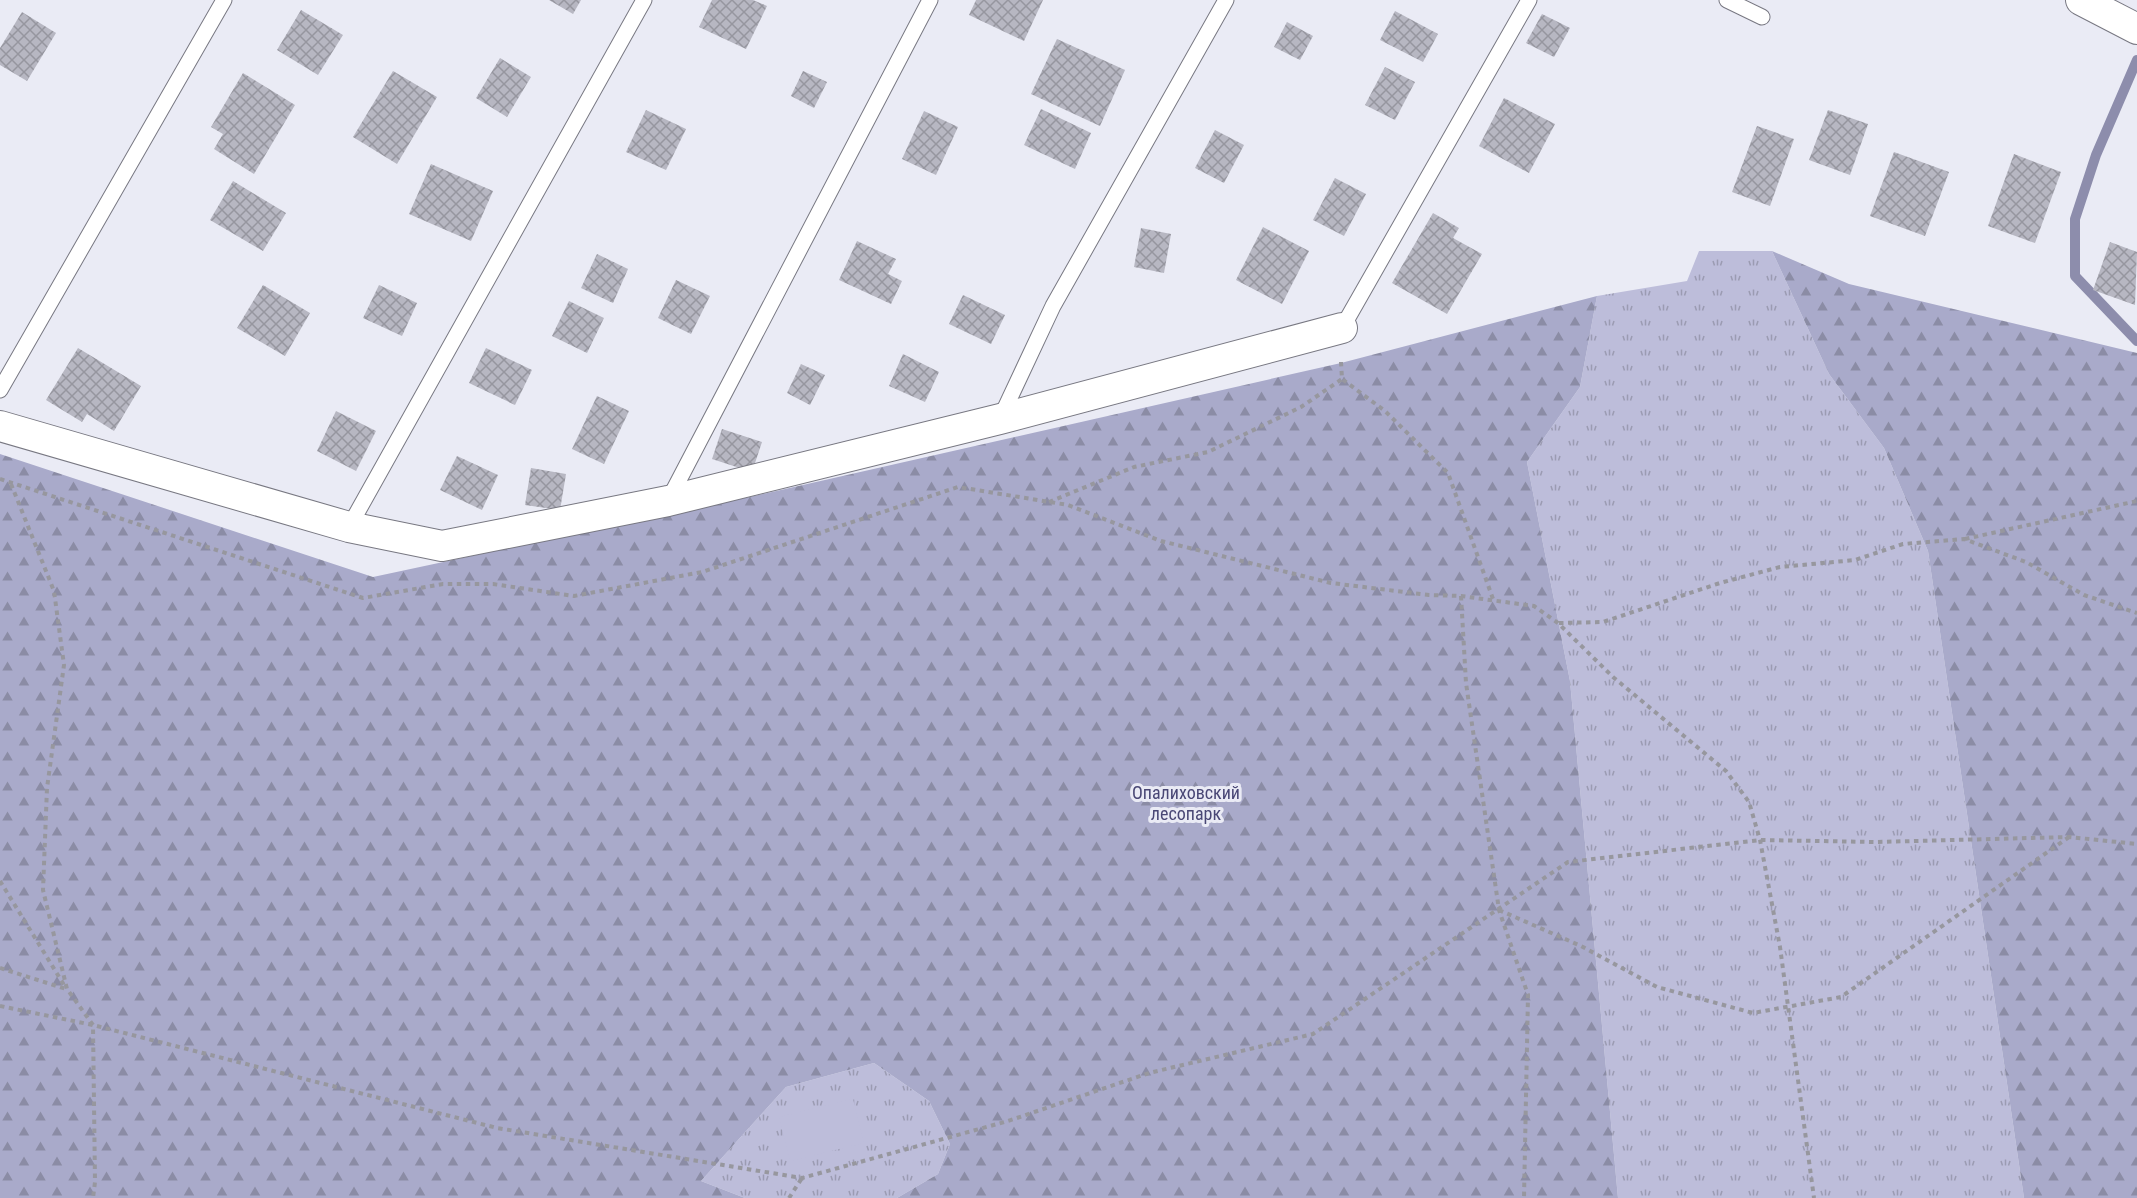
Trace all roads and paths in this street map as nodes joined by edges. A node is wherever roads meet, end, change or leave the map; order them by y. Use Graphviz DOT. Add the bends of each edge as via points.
graph roads {
  1 [pos="224,0"];
  2 [pos="644,0"];
  3 [pos="930,0"];
  4 [pos="1226,0"];
  5 [pos="1529,0"];
  6 [pos="1727,0"];
  7 [pos="2081,0"];
  8 [pos="1762,17"];
  9 [pos="2137,29"];
  10 [pos="1342,328"];
  11 [pos="1342,379"];
  12 [pos="0,390"];
  13 [pos="1000,419"];
  14 [pos="0,426"];
  15 [pos="0,479"];
  16 [pos="11,483"];
  17 [pos="668,501"];
  18 [pos="2137,501"];
  19 [pos="1048,502"];
  20 [pos="349,526"];
  21 [pos="1964,539"];
  22 [pos="1461,596"];
  23 [pos="1493,600"];
  24 [pos="2137,613"];
  25 [pos="1558,623"];
  26 [pos="2069,837"];
  27 [pos="1760,840"];
  28 [pos="2137,844"];
  29 [pos="0,881"];
  30 [pos="1499,910"];
  31 [pos="0,968"];
  32 [pos="67,989"];
  33 [pos="0,1006"];
  34 [pos="93,1024"];
  35 [pos="802,1178"];
  36 [pos="93,1198"];
  37 [pos="789,1198"];
  38 [pos="1524,1198"];
  39 [pos="1814,1198"];
  1 -- 12 [label="lane"];
  2 -- 20 [label="lane"];
  3 -- 17 [label="lane"];
  4 -- 13 [label="lane" via="1053,306"];
  5 -- 10 [label="lane"];
  6 -- 8 [label="lane"];
  7 -- 9 [label="street"];
  10 -- 11 [label="path"];
  10 -- 13 [label="street"];
  11 -- 19 [label="path" via="1301,407 1208,452 1134,467"];
  11 -- 23 [label="path" via="1385,411 1448,473"];
  13 -- 17 [label="street"];
  14 -- 20 [label="street"];
  15 -- 16 [label="path"];
  16 -- 19 [label="path" via="363,598 453,584 493,584 574,596 702,572 958,487"];
  16 -- 32 [label="path" via="54,591 64,665 47,788 43,890"];
  17 -- 20 [label="street" via="442,546"];
  18 -- 21 [label="path"];
  19 -- 22 [label="path" via="1161,541 1331,584"];
  21 -- 24 [label="path" via="2026,562 2084,595"];
  21 -- 25 [label="path" via="1903,544 1855,560 1780,567 1603,622"];
  22 -- 23 [label="path"];
  22 -- 30 [label="path" via="1466,683"];
  23 -- 25 [label="path" via="1534,606"];
  25 -- 27 [label="path" via="1613,677 1726,771 1749,802"];
  26 -- 27 [label="path" via="1876,842"];
  26 -- 28 [label="path"];
  26 -- 30 [label="path" via="1841,997 1753,1013 1657,987 1581,946"];
  27 -- 30 [label="path" via="1568,862"];
  27 -- 39 [label="path" via="1780,947"];
  29 -- 32 [label="path"];
  30 -- 35 [label="path" via="1313,1034 1149,1073 1008,1121"];
  30 -- 38 [label="path" via="1528,995"];
  31 -- 32 [label="path"];
  32 -- 34 [label="path"];
  33 -- 34 [label="path"];
  34 -- 35 [label="path" via="496,1128"];
  34 -- 36 [label="path"];
  35 -- 37 [label="path"];
}
